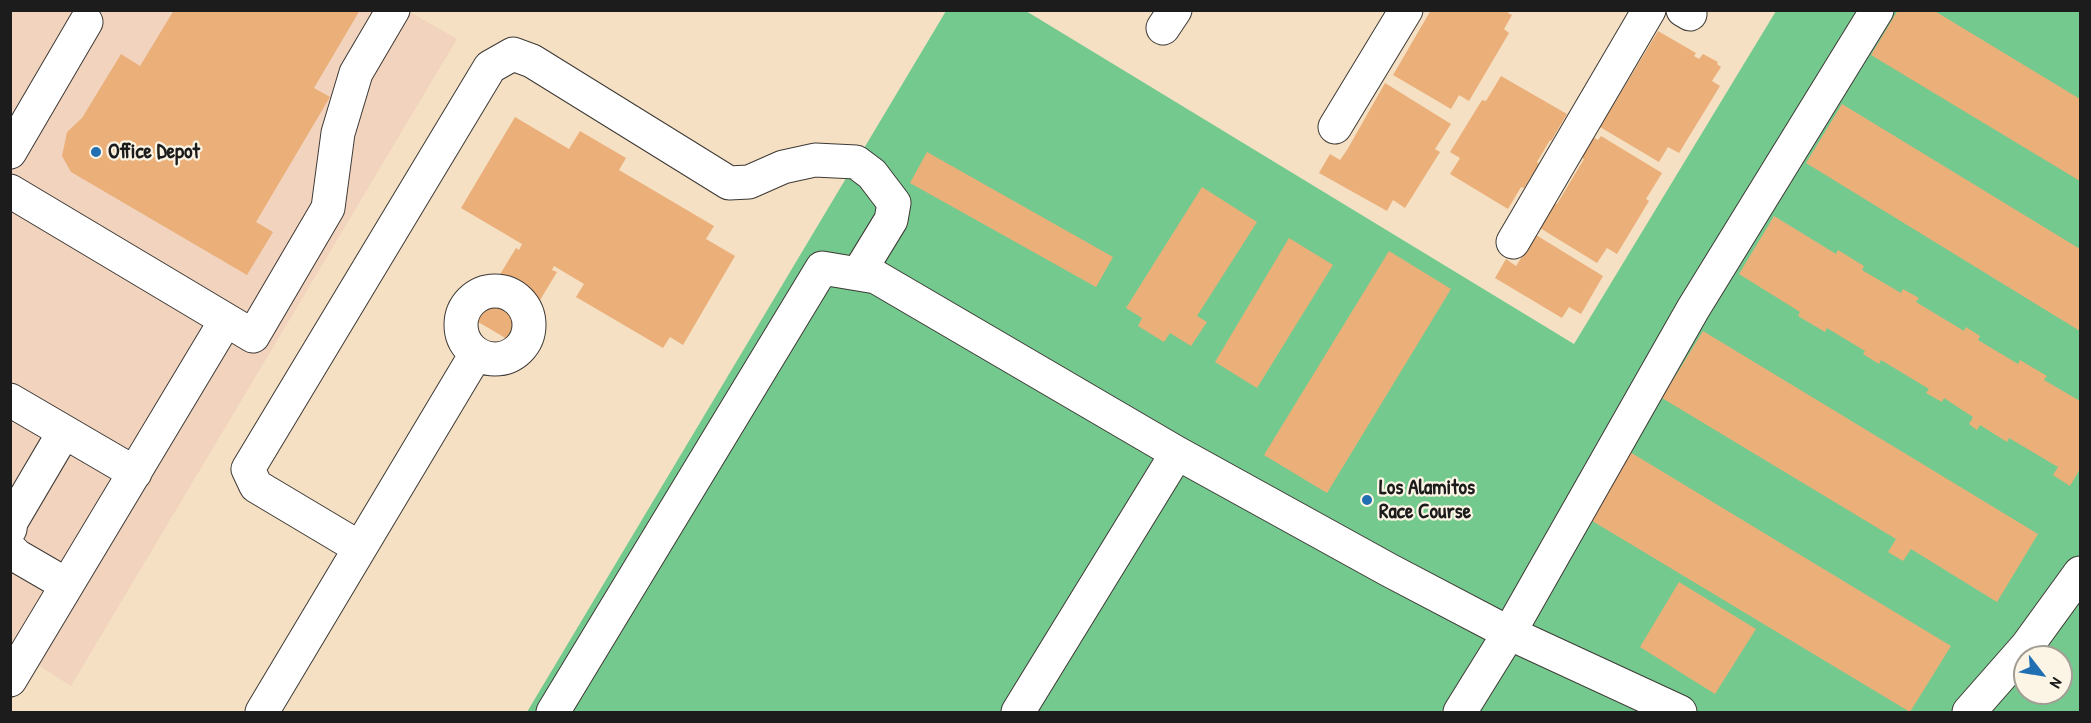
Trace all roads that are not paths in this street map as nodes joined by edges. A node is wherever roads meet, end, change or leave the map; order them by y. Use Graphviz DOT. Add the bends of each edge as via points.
graph roads {
  1 [pos="393,10"];
  2 [pos="1406,10"];
  3 [pos="1648,10"];
  4 [pos="1877,10"];
  5 [pos="81,14"];
  6 [pos="1335,127"];
  7 [pos="10,152"];
  8 [pos="10,191"];
  9 [pos="1513,242"];
  10 [pos="858,274"];
  11 [pos="226,320"];
  12 [pos="476,354"];
  13 [pos="10,400"];
  14 [pos="64,432"];
  15 [pos="1177,453"];
  16 [pos="135,473"];
  17 [pos="10,529"];
  18 [pos="360,548"];
  19 [pos="10,549"];
  20 [pos="2080,573"];
  21 [pos="67,585"];
  22 [pos="1509,633"];
  23 [pos="10,680"];
  24 [pos="262,712"];
  25 [pos="553,712"];
  26 [pos="1018,712"];
  27 [pos="1460,712"];
  28 [pos="1680,712"];
  29 [pos="1969,712"];
  1 -- 11 [label="street" via="356,73 338,133 328,208 253,336"];
  2 -- 6 [label="street"];
  3 -- 9 [label="street"];
  4 -- 22 [label="street" via="1693,309"];
  5 -- 7 [label="street"];
  8 -- 11 [label="street"];
  10 -- 15 [label="street" via="876,277"];
  10 -- 18 [label="street" via="891,220 894,203 872,174 856,162 815,160 783,167 749,182 729,183 532,61 513,54 497,62 490,67 248,469 256,486"];
  10 -- 25 [label="street" via="822,268"];
  11 -- 16 [label="street"];
  12 -- 18 [label="street"];
  13 -- 14 [label="street"];
  14 -- 16 [label="street"];
  14 -- 17 [label="street"];
  15 -- 22 [label="street"];
  15 -- 26 [label="street"];
  16 -- 21 [label="street"];
  18 -- 24 [label="street"];
  19 -- 21 [label="street"];
  20 -- 29 [label="street" via="2027,646"];
  21 -- 23 [label="street"];
  22 -- 27 [label="street"];
  22 -- 28 [label="street"];
}
